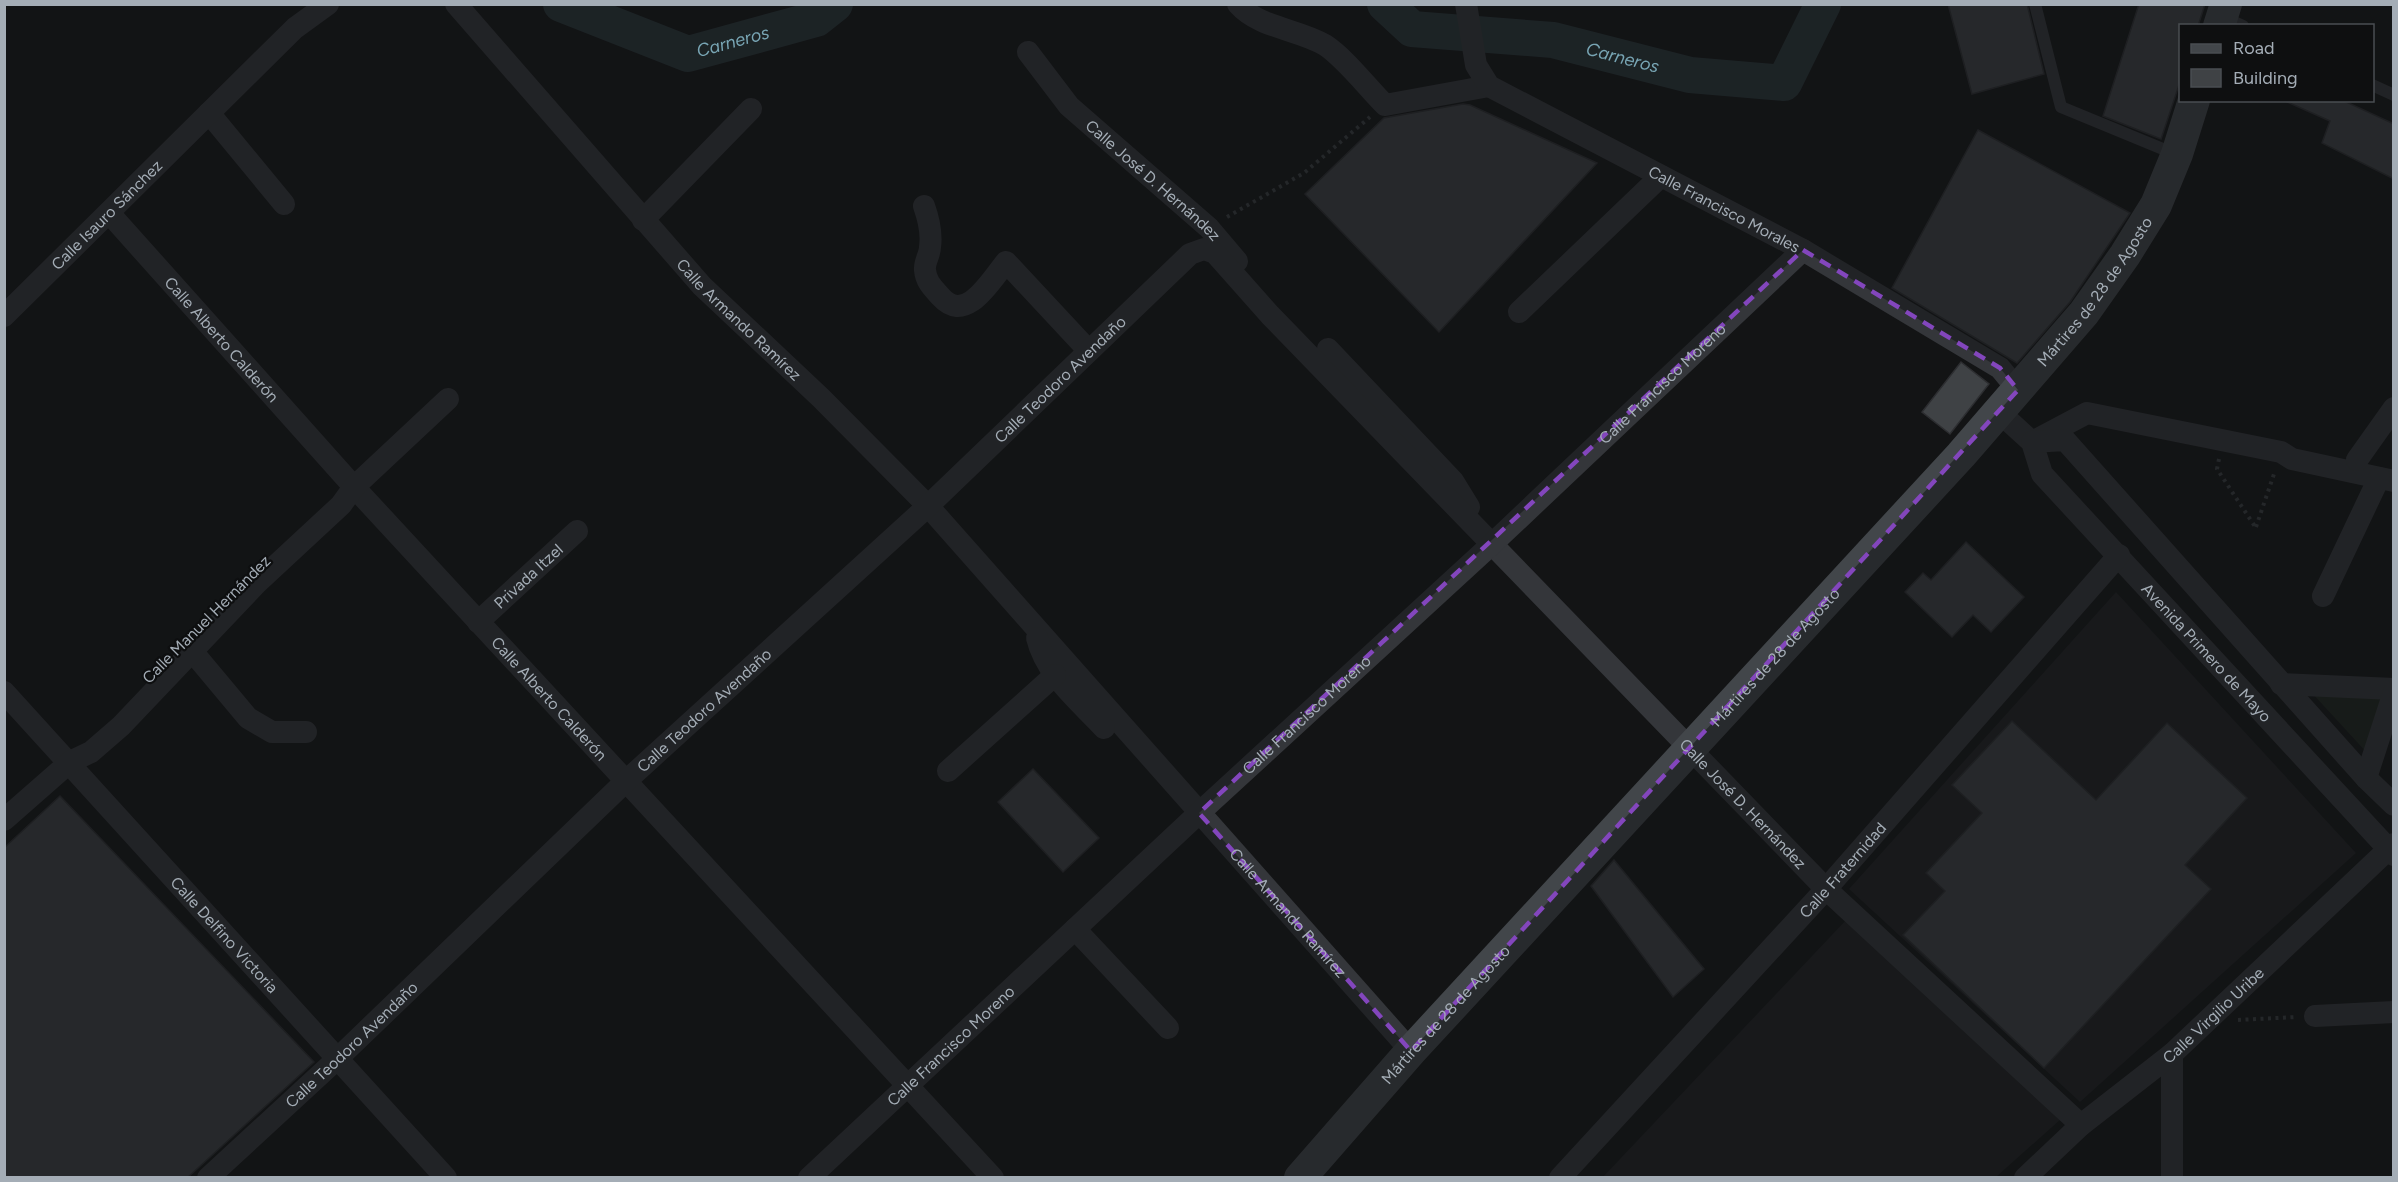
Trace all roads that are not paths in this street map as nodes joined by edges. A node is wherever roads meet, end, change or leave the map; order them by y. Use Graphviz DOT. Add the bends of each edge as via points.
graph roads {
  1 [pos="328,4"];
  2 [pos="456,4"];
  3 [pos="1238,4"];
  4 [pos="2035,4"];
  5 [pos="1466,7"];
  6 [pos="1028,52"];
  7 [pos="2374,85"];
  8 [pos="1489,86"];
  9 [pos="2394,95"];
  10 [pos="2193,102"];
  11 [pos="752,109"];
  12 [pos="209,113"];
  13 [pos="2177,154"];
  14 [pos="1661,176"];
  15 [pos="284,204"];
  16 [pos="924,206"];
  17 [pos="110,214"];
  18 [pos="643,220"];
  19 [pos="1207,238"];
  20 [pos="1803,250"];
  21 [pos="1519,312"];
  22 [pos="4,316"];
  23 [pos="1328,349"];
  24 [pos="1089,351"];
  25 [pos="448,399"];
  26 [pos="2009,401"];
  27 [pos="2394,408"];
  28 [pos="2032,442"];
  29 [pos="2281,452"];
  30 [pos="2357,460"];
  31 [pos="2389,476"];
  32 [pos="354,487"];
  33 [pos="928,506"];
  34 [pos="577,531"];
  35 [pos="1492,544"];
  36 [pos="2119,555"];
  37 [pos="2323,596"];
  38 [pos="478,622"];
  39 [pos="1034,625"];
  40 [pos="192,651"];
  41 [pos="1054,675"];
  42 [pos="2282,684"];
  43 [pos="2394,690"];
  44 [pos="4,692"];
  45 [pos="306,732"];
  46 [pos="1689,749"];
  47 [pos="70,762"];
  48 [pos="948,771"];
  49 [pos="1163,774"];
  50 [pos="2366,778"];
  51 [pos="626,781"];
  52 [pos="2394,805"];
  53 [pos="1199,813"];
  54 [pos="4,820"];
  55 [pos="2392,850"];
  56 [pos="1826,889"];
  57 [pos="1075,930"];
  58 [pos="2394,1012"];
  59 [pos="2315,1016"];
  60 [pos="1168,1028"];
  61 [pos="1411,1051"];
  62 [pos="2172,1054"];
  63 [pos="336,1060"];
  64 [pos="909,1085"];
  65 [pos="2081,1125"];
  66 [pos="208,1178"];
  67 [pos="446,1178"];
  68 [pos="809,1178"];
  69 [pos="993,1178"];
  70 [pos="1300,1178"];
  71 [pos="1560,1178"];
  72 [pos="2025,1178"];
  73 [pos="2172,1178"];
  1 -- 12 [label="street, Calle Isauro Sánchez" via="295,28"];
  2 -- 18 [label="street, Calle Armando Ramírez"];
  3 -- 8 [label="street" via="1249,17 1304,33 1328,47 1384,105"];
  4 -- 13 [label="lane" via="2061,107"];
  5 -- 8 [label="street" via="1476,65"];
  6 -- 19 [label="street, Calle José D. Hernández" via="1069,106"];
  7 -- 9 [label="lane"];
  8 -- 14 [label="street, Calle Francisco Morales"];
  10 -- 13 [label="main road, Mártires de 28 de Agosto"];
  11 -- 18 [label="street"];
  12 -- 15 [label="street"];
  12 -- 17 [label="street, Calle Isauro Sánchez"];
  13 -- 26 [label="main road, Mártires de 28 de Agosto" via="2156,205 2125,255 2084,313"];
  14 -- 20 [label="street, Calle Francisco Morales"];
  14 -- 21 [label="street"];
  16 -- 24 [label="street" via="931,226 924,266 926,280 948,305 959,308 971,303 1006,262"];
  17 -- 22 [label="street, Calle Isauro Sánchez"];
  17 -- 32 [label="street, Calle Alberto Calderón"];
  18 -- 33 [label="street, Calle Armando Ramírez" via="702,286"];
  19 -- 24 [label="street, Calle Teodoro Avendaño"];
  19 -- 35 [label="street, Calle José D. Hernández" via="1263,292 1270,315"];
  20 -- 26 [label="street, Calle Francisco Morales" via="2000,368"];
  20 -- 35 [label="street, Calle Francisco Moreno"];
  23 -- 35 [label="street, Calle José D. Hernández" via="1453,481"];
  24 -- 33 [label="street, Calle Teodoro Avendaño"];
  25 -- 32 [label="street, Calle Manuel Hernández"];
  26 -- 28 [label="street"];
  26 -- 46 [label="main road, Mártires de 28 de Agosto"];
  27 -- 30 [label="street"];
  28 -- 29 [label="street" via="2087,413"];
  28 -- 36 [label="street, Avenida Primero de Mayo" via="2042,474"];
  28 -- 42 [label="street, Avenida Primero de Mayo" via="2065,440"];
  29 -- 30 [label="street" via="2295,447"];
  29 -- 31 [label="street" via="2292,459"];
  30 -- 31 [label="street"];
  31 -- 37 [label="street"];
  32 -- 38 [label="street, Calle Alberto Calderón"];
  32 -- 40 [label="street, Calle Manuel Hernández" via="341,505 257,583"];
  32 -- 47 [label="street, Calle Manuel Hernández" via="335,495 248,573 81,741"];
  33 -- 39 [label="street, Calle Armando Ramírez"];
  33 -- 51 [label="street, Calle Teodoro Avendaño"];
  34 -- 38 [label="street, Privada Itzel"];
  35 -- 46 [label="street, Calle José D. Hernández"];
  35 -- 53 [label="street, Calle Francisco Moreno"];
  36 -- 55 [label="street, Avenida Primero de Mayo"];
  36 -- 56 [label="street, Calle Fraternidad"];
  38 -- 51 [label="street, Calle Alberto Calderón"];
  39 -- 41 [label="street, Calle Armando Ramírez" via="1041,655"];
  39 -- 49 [label="street, Calle Armando Ramírez"];
  40 -- 45 [label="street" via="248,718 272,732"];
  40 -- 47 [label="street, Calle Manuel Hernández" via="121,726 91,752"];
  41 -- 48 [label="street"];
  41 -- 49 [label="street, Calle Armando Ramírez" via="1137,765"];
  42 -- 43 [label="street"];
  42 -- 50 [label="street, Avenida Primero de Mayo"];
  43 -- 50 [label="street"];
  44 -- 47 [label="street, Calle Delfino Victoria"];
  46 -- 56 [label="street, Calle José D. Hernández"];
  46 -- 61 [label="main road, Mártires de 28 de Agosto"];
  47 -- 54 [label="street, Calle Manuel Hernández"];
  47 -- 63 [label="street, Calle Delfino Victoria"];
  49 -- 53 [label="street, Calle Armando Ramírez"];
  50 -- 52 [label="street, Avenida Primero de Mayo"];
  51 -- 63 [label="street, Calle Teodoro Avendaño"];
  51 -- 64 [label="street, Calle Alberto Calderón"];
  53 -- 57 [label="street, Calle Francisco Moreno"];
  53 -- 61 [label="street, Calle Armando Ramírez"];
  55 -- 62 [label="street, Calle Virgilio Uribe"];
  56 -- 65 [label="street, Calle José D. Hernández"];
  56 -- 71 [label="street, Calle Fraternidad"];
  57 -- 60 [label="street"];
  57 -- 64 [label="street, Calle Francisco Moreno"];
  58 -- 59 [label="street"];
  61 -- 70 [label="main road, Mártires de 28 de Agosto"];
  62 -- 65 [label="street, Calle Virgilio Uribe"];
  62 -- 73 [label="street"];
  63 -- 66 [label="street, Calle Teodoro Avendaño"];
  63 -- 67 [label="street, Calle Delfino Victoria"];
  64 -- 68 [label="street, Calle Francisco Moreno"];
  64 -- 69 [label="street, Calle Alberto Calderón"];
  65 -- 72 [label="street, Calle Virgilio Uribe"];
}
